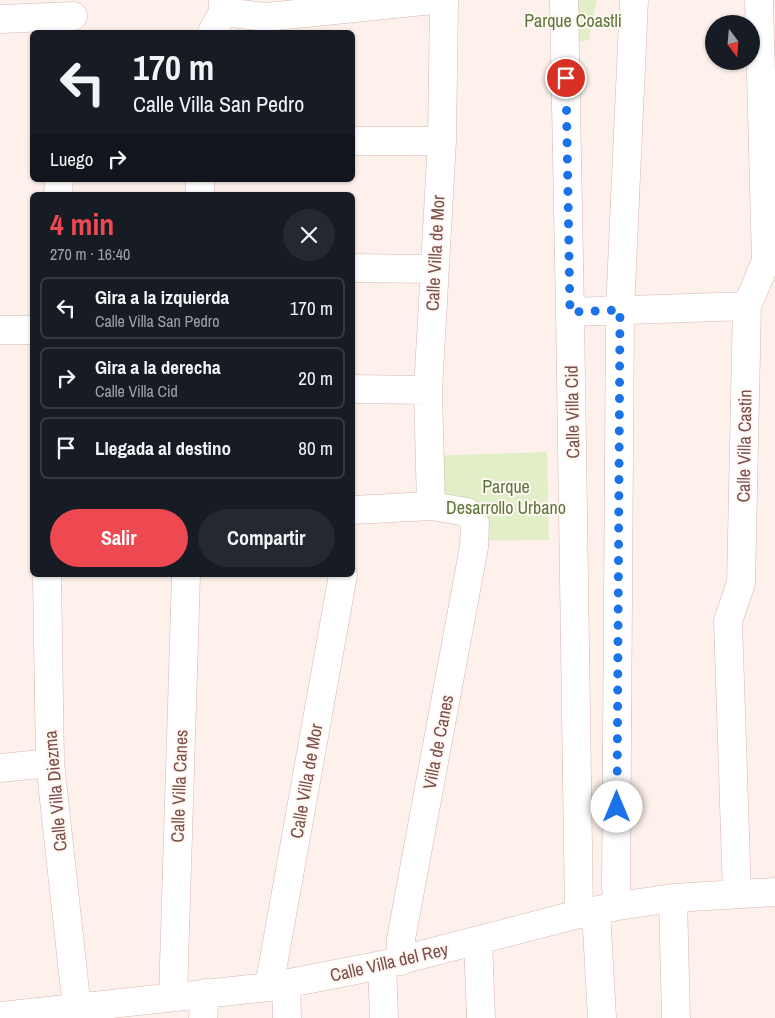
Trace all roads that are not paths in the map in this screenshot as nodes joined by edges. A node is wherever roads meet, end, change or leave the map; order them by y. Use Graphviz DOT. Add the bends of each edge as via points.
graph roads {
  1 [pos="433,0"];
  2 [pos="444,0"];
  3 [pos="564,0"];
  4 [pos="634,0"];
  5 [pos="759,0"];
  6 [pos="775,0"];
  7 [pos="392,2"];
  8 [pos="219,15"];
  9 [pos="74,16"];
  10 [pos="0,19"];
  11 [pos="769,126"];
  12 [pos="442,140"];
  13 [pos="355,141"];
  14 [pos="770,261"];
  15 [pos="355,268"];
  16 [pos="434,269"];
  17 [pos="747,306"];
  18 [pos="620,310"];
  19 [pos="570,312"];
  20 [pos="0,330"];
  21 [pos="30,330"];
  22 [pos="355,390"];
  23 [pos="428,390"];
  24 [pos="431,506"];
  25 [pos="355,514"];
  26 [pos="47,577"];
  27 [pos="186,577"];
  28 [pos="343,577"];
  29 [pos="50,762"];
  30 [pos="0,768"];
  31 [pos="775,892"];
  32 [pos="737,894"];
  33 [pos="673,898"];
  34 [pos="598,910"];
  35 [pos="478,941"];
  36 [pos="391,963"];
  37 [pos="277,985"];
  38 [pos="173,997"];
  39 [pos="204,1006"];
  40 [pos="78,1012"];
  41 [pos="0,1016"];
  42 [pos="288,1018"];
  43 [pos="384,1018"];
  44 [pos="481,1018"];
  45 [pos="602,1018"];
  46 [pos="676,1018"];
  1 -- 7 [label="street"];
  2 -- 12 [label="street, Calle Villa de Mor"];
  3 -- 19 [label="street, Calle Villa Cid"];
  4 -- 18 [label="street, Calle Villa Cid"];
  5 -- 6 [label="street"];
  5 -- 11 [label="street, Calle Villa Castin"];
  7 -- 8 [label="street" via="266,17"];
  9 -- 10 [label="street"];
  11 -- 14 [label="street, Calle Villa Castin"];
  12 -- 13 [label="street"];
  12 -- 16 [label="street, Calle Villa de Mor"];
  14 -- 17 [label="street, Calle Villa Castin"];
  15 -- 16 [label="street"];
  16 -- 23 [label="street, Calle Villa de Mor"];
  17 -- 18 [label="street"];
  17 -- 32 [label="street, Calle Villa Castin" via="741,583 728,621"];
  18 -- 19 [label="street"];
  18 -- 34 [label="street, Calle Villa Cid" via="616,877"];
  19 -- 34 [label="street, Calle Villa Cid"];
  20 -- 21 [label="street"];
  22 -- 23 [label="street"];
  23 -- 24 [label="street, Calle Villa de Mor"];
  24 -- 25 [label="street"];
  24 -- 36 [label="street, Villa de Canes" via="467,512 475,523 474,547 401,940"];
  26 -- 29 [label="street, Calle Villa Diezma"];
  27 -- 38 [label="street, Calle Villa Canes"];
  28 -- 37 [label="street, Calle Villa de Mor"];
  29 -- 30 [label="street"];
  29 -- 40 [label="street, Calle Villa Diezma"];
  31 -- 32 [label="street, Calle Villa del Rey"];
  32 -- 33 [label="street, Calle Villa del Rey"];
  33 -- 34 [label="street, Calle Villa del Rey"];
  33 -- 46 [label="street"];
  34 -- 35 [label="street, Calle Villa del Rey"];
  34 -- 45 [label="street, Calle Villa Cid"];
  35 -- 36 [label="street, Calle Villa del Rey"];
  35 -- 44 [label="street"];
  36 -- 37 [label="street, Calle Villa del Rey"];
  36 -- 43 [label="street"];
  37 -- 39 [label="street, Calle Villa del Rey"];
  37 -- 42 [label="street, Calle Villa de Mor"];
  38 -- 39 [label="street, Calle Villa del Rey"];
  38 -- 40 [label="street, Calle Villa del Rey"];
  40 -- 41 [label="street, Calle Villa del Rey"];
}
